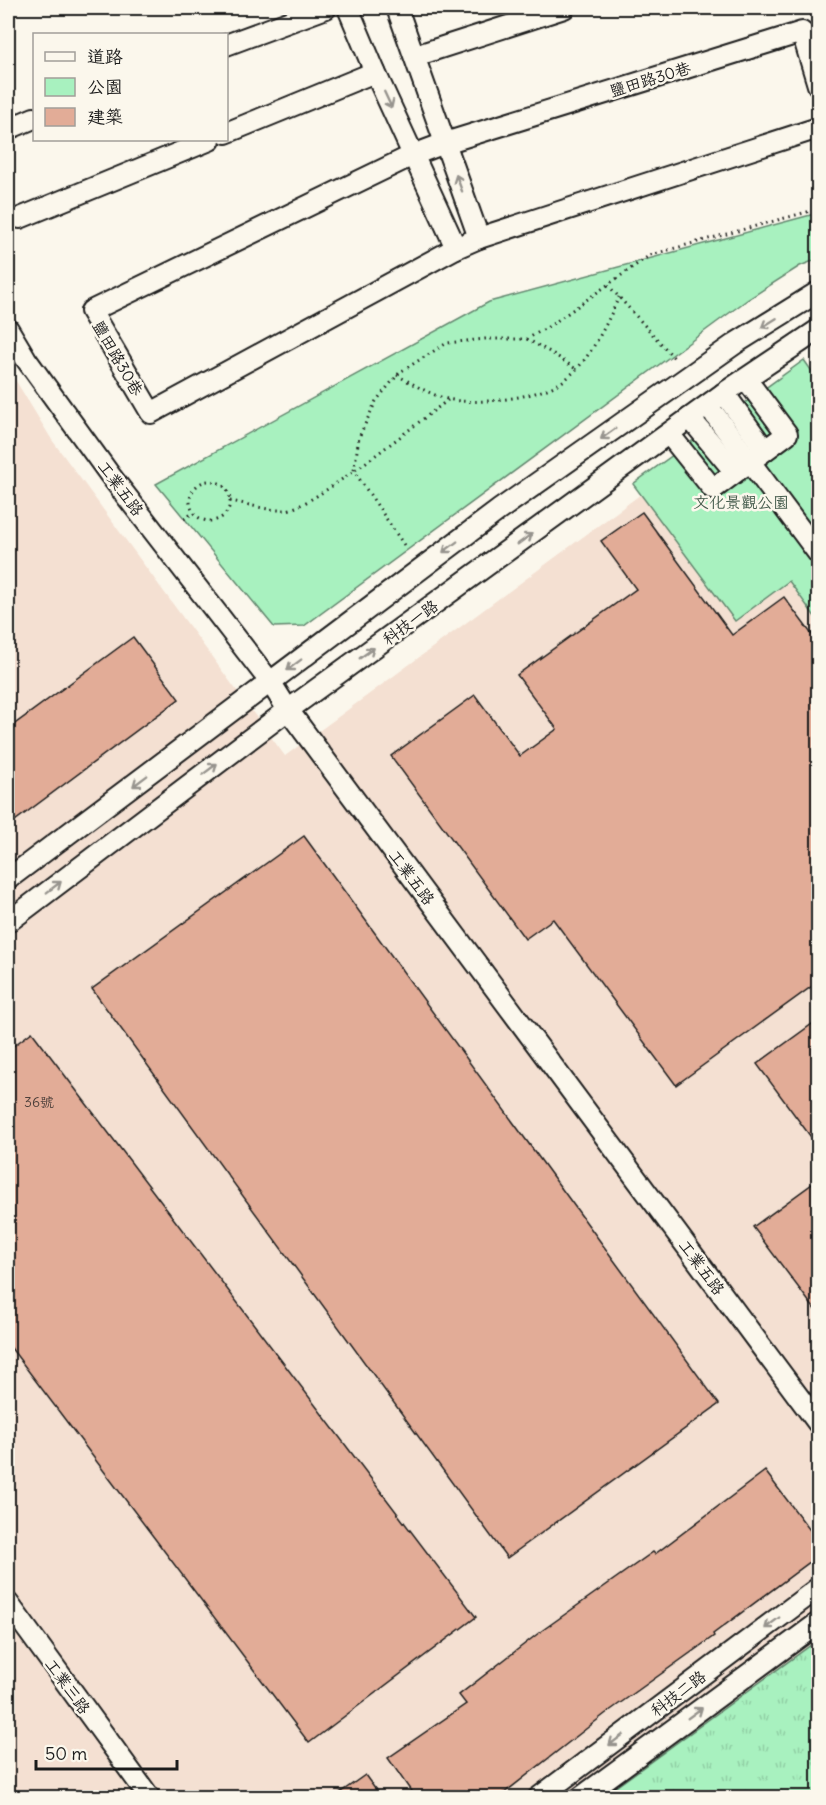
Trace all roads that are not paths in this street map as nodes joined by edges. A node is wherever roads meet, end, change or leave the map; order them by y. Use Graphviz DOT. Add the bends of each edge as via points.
graph roads {
  1 [pos="326,8"];
  2 [pos="348,8"];
  3 [pos="397,8"];
  4 [pos="564,8"];
  5 [pos="228,44"];
  6 [pos="415,56"];
  7 [pos="375,72"];
  8 [pos="819,85"];
  9 [pos="33,118"];
  10 [pos="819,128"];
  11 [pos="8,129"];
  12 [pos="228,132"];
  13 [pos="208,141"];
  14 [pos="445,143"];
  15 [pos="413,155"];
  16 [pos="20,218"];
  17 [pos="479,238"];
  18 [pos="456,248"];
  19 [pos="819,292"];
  20 [pos="8,329"];
  21 [pos="819,330"];
  22 [pos="746,379"];
  23 [pos="724,393"];
  24 [pos="715,415"];
  25 [pos="690,418"];
  26 [pos="669,434"];
  27 [pos="750,461"];
  28 [pos="819,553"];
  29 [pos="271,683"];
  30 [pos="288,710"];
  31 [pos="8,879"];
  32 [pos="8,922"];
  33 [pos="819,1423"];
  34 [pos="819,1588"];
  35 [pos="8,1603"];
  36 [pos="819,1623"];
  37 [pos="150,1797"];
  38 [pos="538,1797"];
  39 [pos="580,1797"];
  1 -- 5 [label="street"];
  2 -- 7 [label="street"];
  3 -- 6 [label="street"];
  4 -- 6 [label="street"];
  6 -- 14 [label="street"];
  7 -- 12 [label="street"];
  7 -- 15 [label="street, one-way"];
  8 -- 14 [label="street, 鹽田路30巷" via="802,32"];
  9 -- 11 [label="street"];
  10 -- 17 [label="street, 鹽田路30巷"];
  13 -- 16 [label="street"];
  14 -- 15 [label="street, 鹽田路30巷"];
  17 -- 14 [label="street, one-way"];
  15 -- 18 [label="street"];
  15 -- 18 [label="street, 鹽田路30巷" via="91,312 151,413"];
  17 -- 18 [label="street, 鹽田路30巷"];
  19 -- 29 [label="street, one-way" via="736,343 499,510"];
  20 -- 29 [label="street, 工業五路" via="110,474"];
  21 -- 22 [label="street, 科技一路"];
  22 -- 23 [label="street, 科技一路"];
  22 -- 27 [label="street" via="787,434"];
  23 -- 25 [label="street, 科技一路"];
  23 -- 27 [label="street"];
  24 -- 27 [label="street"];
  25 -- 26 [label="street, 科技一路"];
  25 -- 27 [label="street"];
  26 -- 27 [label="street" via="713,489"];
  30 -- 26 [label="street, 科技一路, one-way"];
  27 -- 28 [label="street"];
  29 -- 30 [label="street, 工業五路"];
  29 -- 31 [label="street, one-way"];
  32 -- 30 [label="street, 科技一路, one-way"];
  30 -- 33 [label="street, 工業五路"];
  34 -- 38 [label="street, 科技二路, one-way"];
  35 -- 37 [label="street, 工業三路"];
  39 -- 36 [label="street, 科技二路, one-way"];
}
